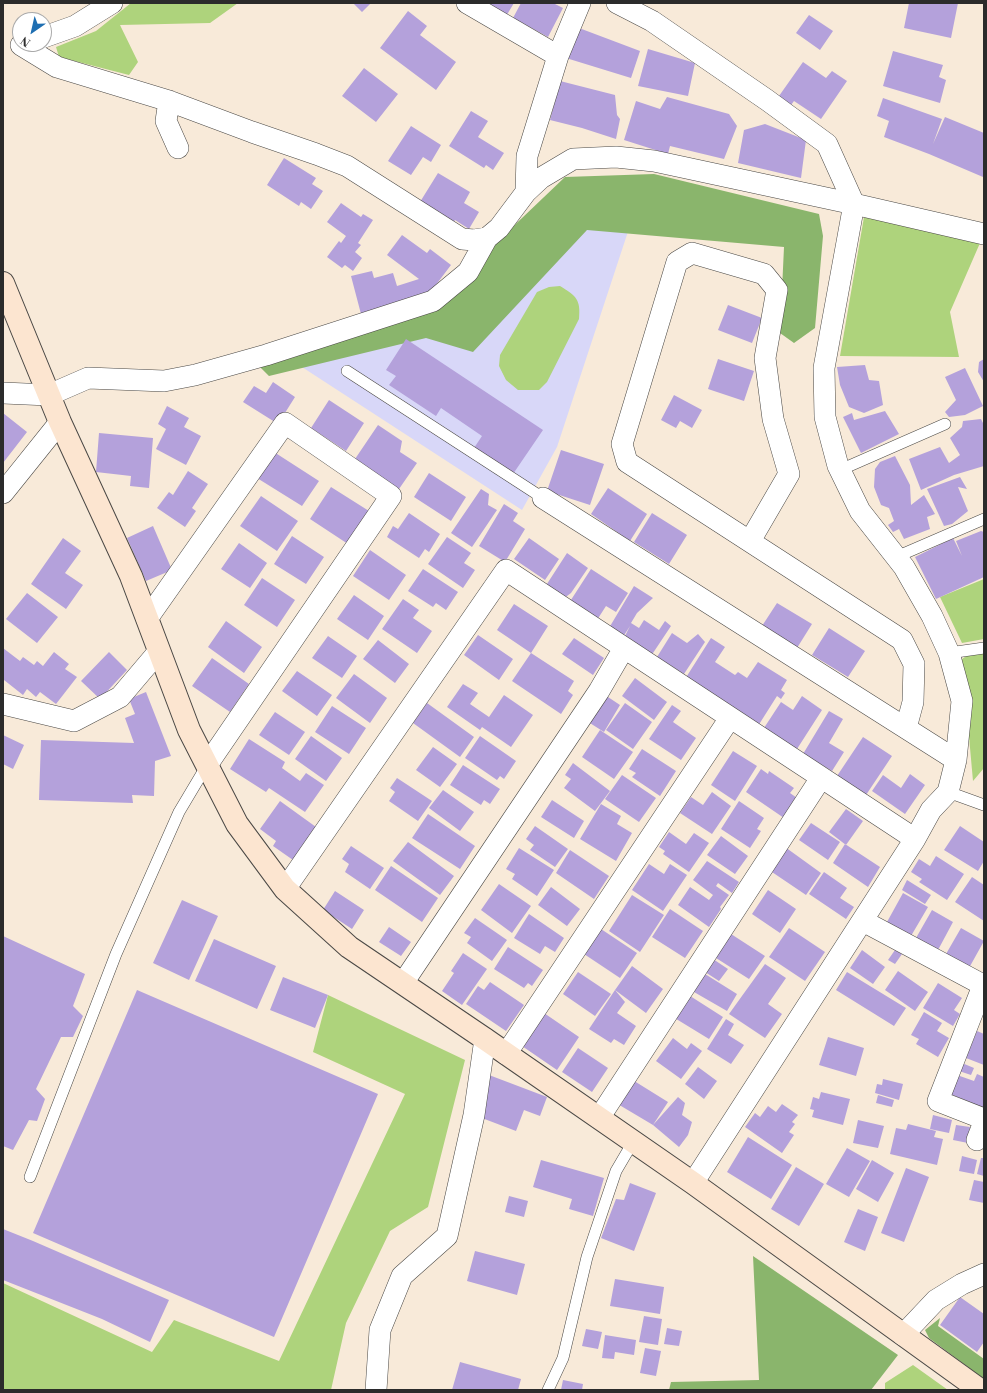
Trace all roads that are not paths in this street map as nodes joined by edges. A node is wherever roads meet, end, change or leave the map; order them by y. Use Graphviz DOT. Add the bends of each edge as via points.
graph roads {
  1 [pos="112,3"];
  2 [pos="467,3"];
  3 [pos="580,3"];
  4 [pos="617,3"];
  5 [pos="52,34"];
  6 [pos="29,52"];
  7 [pos="558,56"];
  8 [pos="169,101"];
  9 [pos="178,148"];
  10 [pos="526,192"];
  11 [pos="854,204"];
  12 [pos="984,234"];
  13 [pos="487,238"];
  14 [pos="3,283"];
  15 [pos="347,371"];
  16 [pos="3,393"];
  17 [pos="49,395"];
  18 [pos="60,422"];
  19 [pos="945,424"];
  20 [pos="840,470"];
  21 [pos="3,493"];
  22 [pos="542,498"];
  23 [pos="984,519"];
  24 [pos="750,541"];
  25 [pos="896,557"];
  26 [pos="147,619"];
  27 [pos="624,648"];
  28 [pos="984,648"];
  29 [pos="159,651"];
  30 [pos="949,653"];
  31 [pos="3,704"];
  32 [pos="730,718"];
  33 [pos="906,728"];
  34 [pos="956,760"];
  35 [pos="207,765"];
  36 [pos="821,778"];
  37 [pos="948,792"];
  38 [pos="984,805"];
  39 [pos="915,839"];
  40 [pos="285,889"];
  41 [pos="862,920"];
  42 [pos="403,984"];
  43 [pos="984,984"];
  44 [pos="485,1039"];
  45 [pos="506,1054"];
  46 [pos="599,1118"];
  47 [pos="982,1127"];
  48 [pos="633,1142"];
  49 [pos="30,1177"];
  50 [pos="693,1183"];
  51 [pos="984,1274"];
  52 [pos="903,1335"];
  53 [pos="376,1390"];
  54 [pos="548,1390"];
  55 [pos="980,1390"];
  1 -- 5 [label="street" via="75,26"];
  2 -- 7 [label="street"];
  3 -- 7 [label="street"];
  4 -- 11 [label="street" via="658,25 827,144"];
  6 -- 8 [label="street" via="57,67"];
  7 -- 10 [label="street" via="527,156"];
  8 -- 9 [label="street" via="166,121"];
  8 -- 13 [label="street" via="347,166 462,239"];
  10 -- 11 [label="street" via="541,178 573,159 616,157 654,161"];
  10 -- 13 [label="street" via="499,228"];
  11 -- 12 [label="street"];
  11 -- 20 [label="street" via="824,368 825,417"];
  13 -- 17 [label="street" via="468,272 433,301 195,376 164,381 88,378"];
  14 -- 17 [label="street"];
  15 -- 22 [label="lane"];
  16 -- 17 [label="street"];
  17 -- 18 [label="street"];
  18 -- 21 [label="street"];
  18 -- 26 [label="street" via="131,576"];
  19 -- 20 [label="lane"];
  20 -- 25 [label="street" via="860,511"];
  22 -- 33 [label="street"];
  23 -- 25 [label="lane"];
  24 -- 24 [label="street" via="627,462 622,444 677,262 692,253 764,274 777,290 765,358 773,419 789,474"];
  24 -- 33 [label="street" via="902,640 914,664 913,702"];
  25 -- 30 [label="street" via="932,616"];
  26 -- 29 [label="street"];
  26 -- 35 [label="street" via="286,423 391,496"];
  27 -- 32 [label="street"];
  27 -- 40 [label="street" via="506,570"];
  27 -- 42 [label="street" via="599,691"];
  28 -- 30 [label="lane"];
  29 -- 31 [label="street" via="120,697 74,722"];
  29 -- 35 [label="street" via="189,730"];
  30 -- 34 [label="street" via="962,701"];
  32 -- 36 [label="street"];
  32 -- 45 [label="street"];
  33 -- 34 [label="street"];
  34 -- 37 [label="street"];
  35 -- 40 [label="street" via="237,824"];
  35 -- 49 [label="lane" via="179,812 116,954"];
  36 -- 39 [label="street"];
  36 -- 46 [label="street"];
  37 -- 38 [label="lane"];
  37 -- 39 [label="street" via="931,810"];
  39 -- 41 [label="street"];
  40 -- 42 [label="street" via="349,947"];
  41 -- 43 [label="street"];
  41 -- 50 [label="street"];
  42 -- 44 [label="street"];
  43 -- 47 [label="street" via="938,1101"];
  44 -- 45 [label="street"];
  44 -- 53 [label="street" via="474,1115 447,1236 402,1276 380,1330"];
  45 -- 46 [label="street"];
  46 -- 48 [label="street"];
  48 -- 50 [label="street"];
  48 -- 54 [label="lane" via="616,1171 587,1257 563,1358"];
  50 -- 52 [label="street"];
  51 -- 52 [label="street" via="936,1300"];
  52 -- 55 [label="street"];
}
